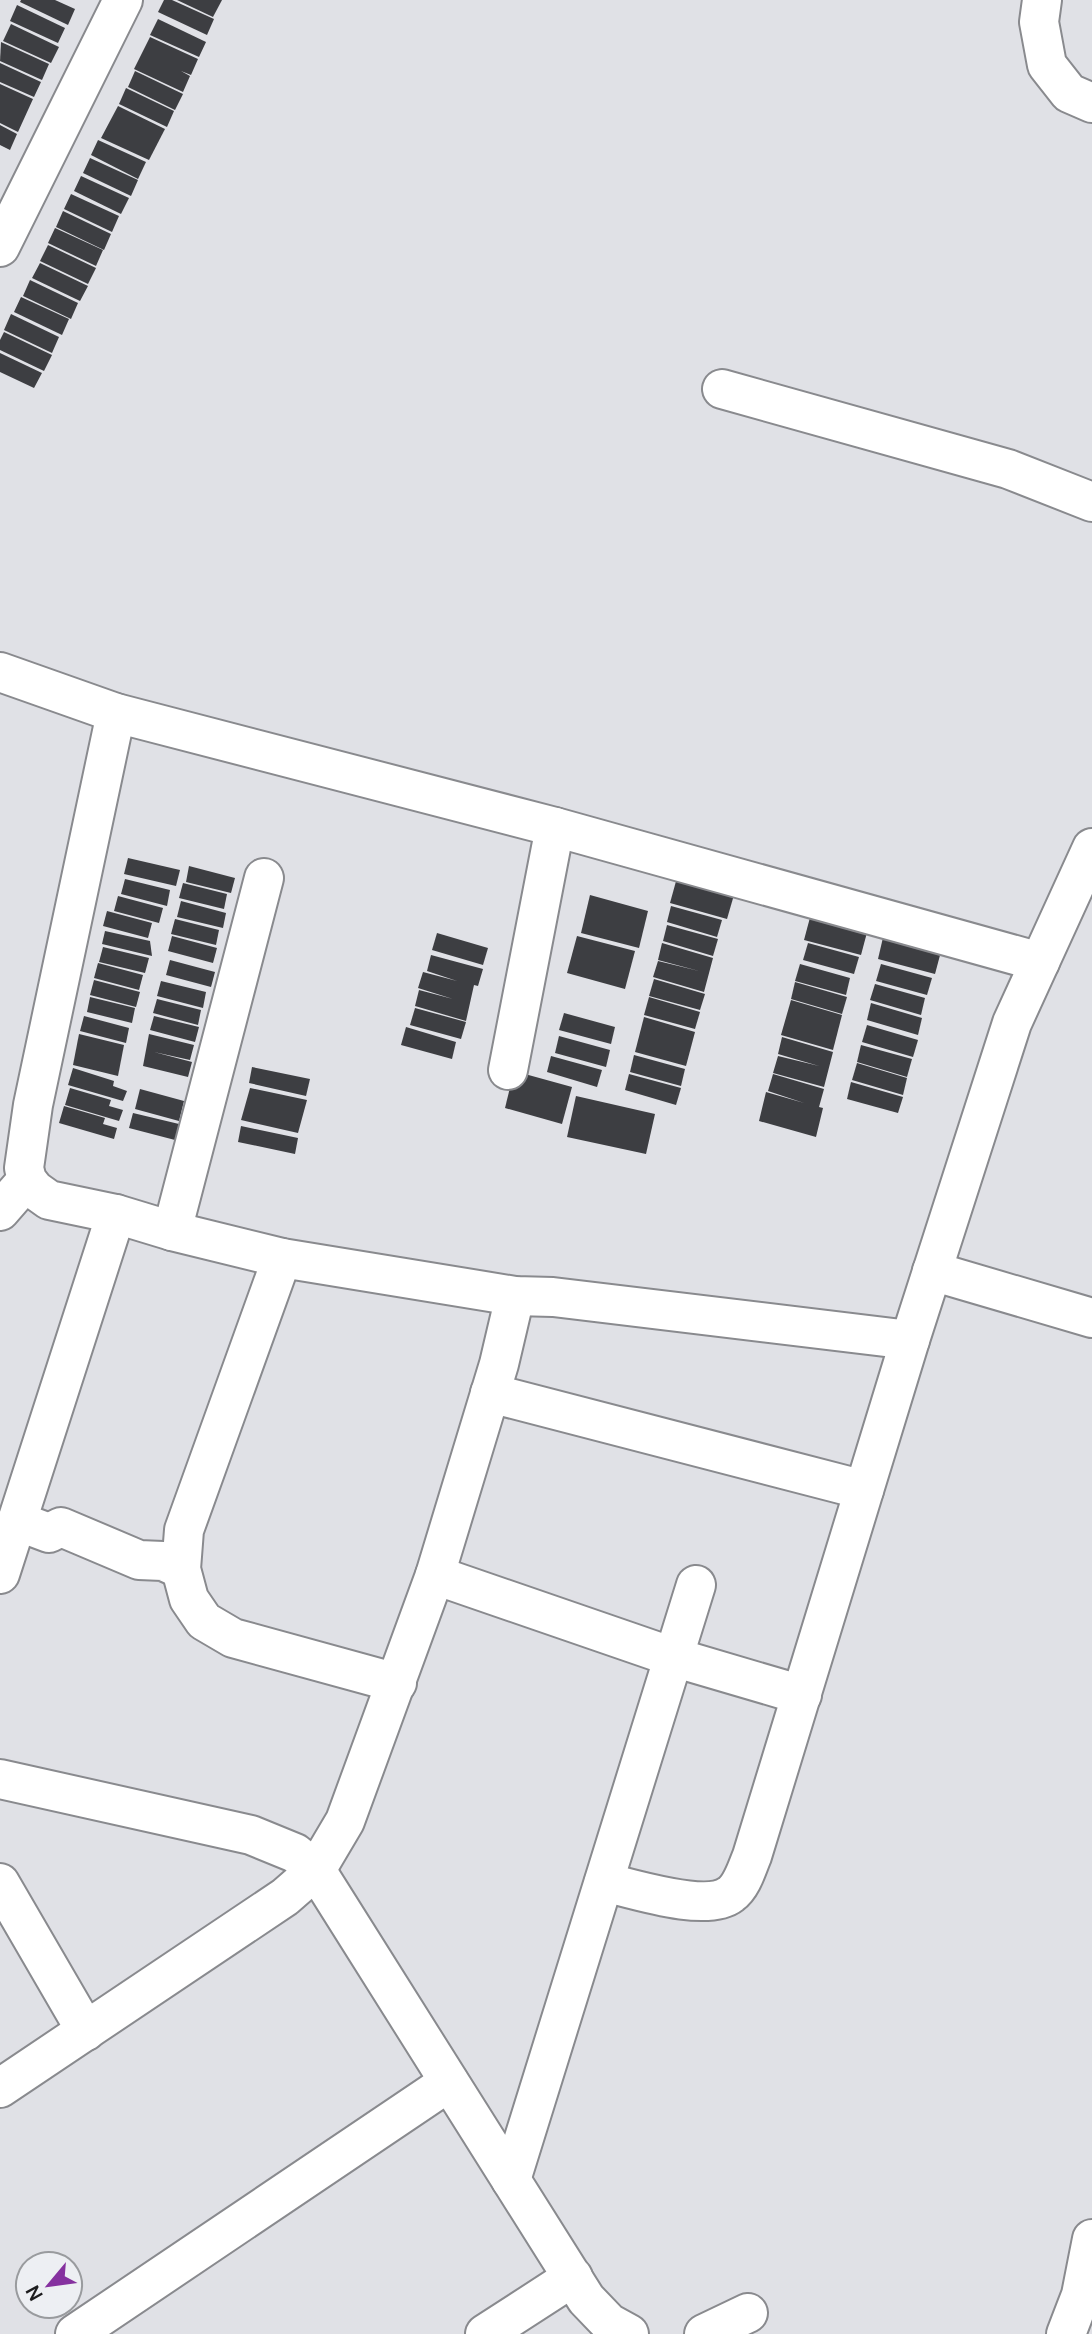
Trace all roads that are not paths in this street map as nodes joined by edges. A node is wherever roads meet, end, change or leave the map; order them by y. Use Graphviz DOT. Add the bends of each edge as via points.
graph roads {
  1 [pos="123,0"];
  2 [pos="1042,0"];
  3 [pos="1092,103"];
  4 [pos="0,247"];
  5 [pos="722,389"];
  6 [pos="1092,502"];
  7 [pos="0,672"];
  8 [pos="116,713"];
  9 [pos="555,827"];
  10 [pos="1092,848"];
  11 [pos="264,878"];
  12 [pos="1040,962"];
  13 [pos="509,1070"];
  14 [pos="27,1180"];
  15 [pos="0,1211"];
  16 [pos="116,1214"];
  17 [pos="172,1231"];
  18 [pos="282,1258"];
  19 [pos="932,1271"];
  20 [pos="514,1296"];
  21 [pos="1092,1318"];
  22 [pos="910,1340"];
  23 [pos="490,1393"];
  24 [pos="864,1490"];
  25 [pos="17,1521"];
  26 [pos="181,1569"];
  27 [pos="0,1574"];
  28 [pos="435,1575"];
  29 [pos="695,1586"];
  30 [pos="673,1657"];
  31 [pos="397,1684"];
  32 [pos="802,1695"];
  33 [pos="0,1779"];
  34 [pos="316,1870"];
  35 [pos="604,1882"];
  36 [pos="0,1883"];
  37 [pos="86,2031"];
  38 [pos="449,2082"];
  39 [pos="0,2088"];
  40 [pos="511,2180"];
  41 [pos="1092,2239"];
  42 [pos="573,2277"];
  43 [pos="748,2313"];
  44 [pos="75,2334"];
  45 [pos="485,2334"];
  46 [pos="629,2334"];
  47 [pos="704,2334"];
  48 [pos="1066,2334"];
  1 -- 4 [label="street"];
  2 -- 3 [label="street" via="1040,22 1047,65 1069,93"];
  5 -- 6 [label="street" via="1008,469"];
  7 -- 8 [label="street"];
  8 -- 9 [label="street"];
  8 -- 14 [label="street" via="33,1105 24,1168"];
  9 -- 12 [label="street"];
  9 -- 13 [label="street"];
  10 -- 12 [label="street"];
  11 -- 17 [label="street"];
  12 -- 19 [label="street" via="1012,1023"];
  14 -- 15 [label="street"];
  14 -- 16 [label="street" via="49,1200"];
  16 -- 17 [label="street"];
  16 -- 25 [label="street"];
  17 -- 18 [label="street"];
  18 -- 20 [label="street"];
  18 -- 26 [label="street" via="184,1530"];
  19 -- 21 [label="street"];
  19 -- 22 [label="street"];
  20 -- 22 [label="street"];
  20 -- 23 [label="street"];
  22 -- 24 [label="street"];
  23 -- 24 [label="street"];
  23 -- 28 [label="street"];
  24 -- 32 [label="street"];
  25 -- 26 [label="street" via="49,1533 61,1527 139,1560 163,1561"];
  25 -- 27 [label="street"];
  26 -- 31 [label="street" via="189,1599 204,1621 233,1638"];
  28 -- 30 [label="street"];
  28 -- 31 [label="street"];
  29 -- 30 [label="street"];
  30 -- 32 [label="street"];
  30 -- 35 [label="street"];
  31 -- 34 [label="street" via="345,1821"];
  32 -- 35 [label="street" via="752,1856 732,1894 708,1903"];
  33 -- 34 [label="street" via="251,1835 295,1853"];
  34 -- 37 [label="street" via="285,1897"];
  34 -- 38 [label="street"];
  35 -- 40 [label="street"];
  36 -- 37 [label="street"];
  37 -- 39 [label="street"];
  38 -- 40 [label="street"];
  38 -- 44 [label="street"];
  40 -- 42 [label="street"];
  41 -- 48 [label="street" via="1081,2295"];
  42 -- 45 [label="street"];
  42 -- 46 [label="street" via="609,2323"];
  43 -- 47 [label="street"];
}
